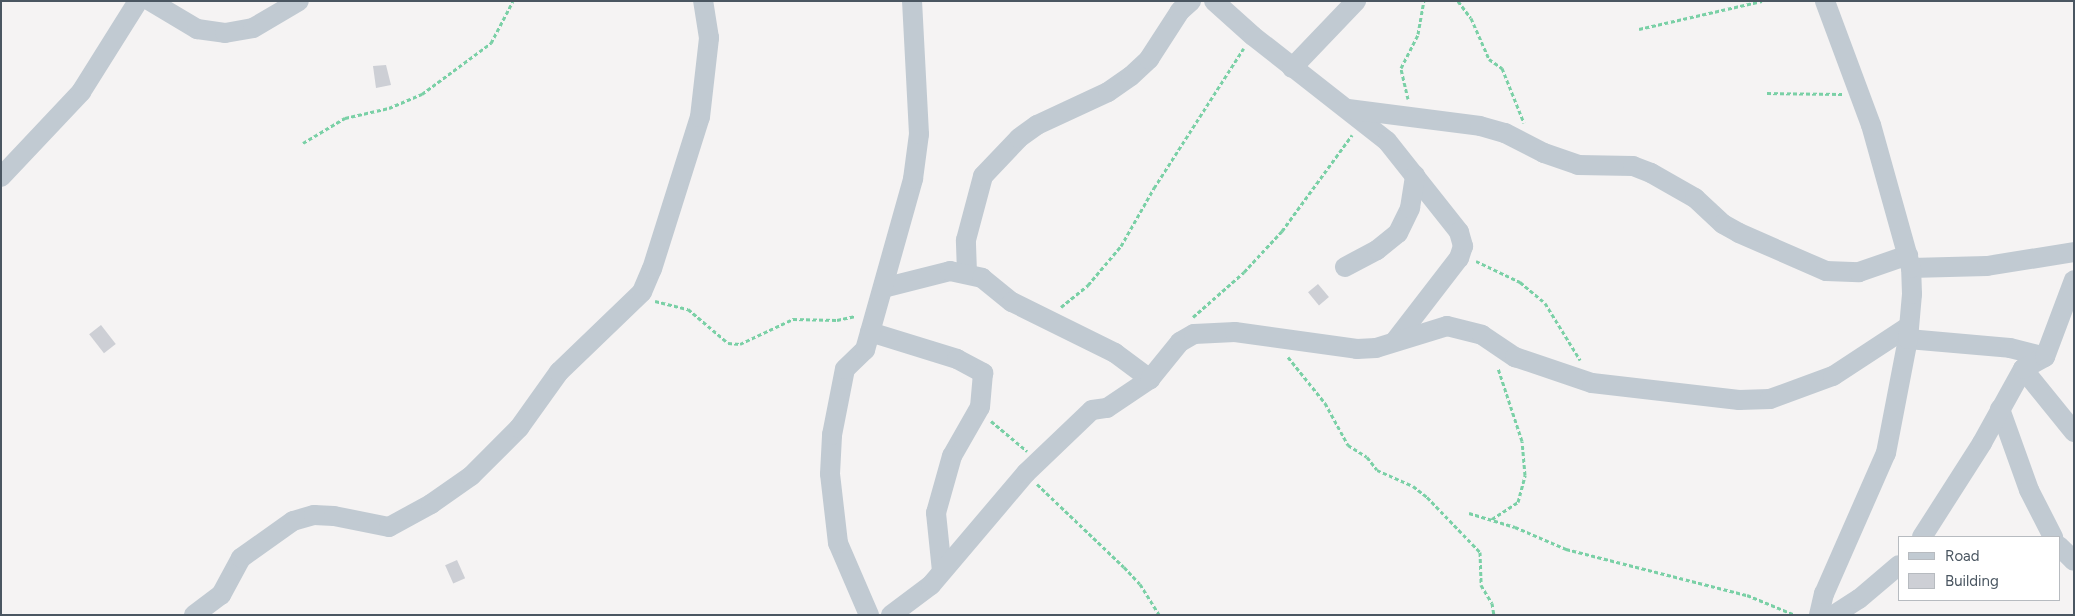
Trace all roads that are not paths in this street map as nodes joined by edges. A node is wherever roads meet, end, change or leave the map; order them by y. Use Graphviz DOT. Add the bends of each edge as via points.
graph roads {
  1 [pos="138,1"];
  2 [pos="150,1"];
  3 [pos="299,1"];
  4 [pos="703,1"];
  5 [pos="912,1"];
  6 [pos="1191,1"];
  7 [pos="1214,1"];
  8 [pos="1356,1"];
  9 [pos="1825,1"];
  10 [pos="1292,68"];
  11 [pos="1355,114"];
  12 [pos="1416,175"];
  13 [pos="1,177"];
  14 [pos="2074,252"];
  15 [pos="1909,262"];
  16 [pos="1345,267"];
  17 [pos="967,273"];
  18 [pos="2074,280"];
  19 [pos="883,288"];
  20 [pos="2066,318"];
  21 [pos="870,332"];
  22 [pos="1908,332"];
  23 [pos="1393,343"];
  24 [pos="2045,357"];
  25 [pos="2023,369"];
  26 [pos="1150,379"];
  27 [pos="2000,409"];
  28 [pos="2074,432"];
  29 [pos="1923,536"];
  30 [pos="2052,536"];
  31 [pos="2060,547"];
  32 [pos="2074,561"];
  33 [pos="1898,566"];
  34 [pos="942,571"];
  35 [pos="203,612"];
  36 [pos="869,615"];
  37 [pos="891,615"];
  38 [pos="1819,615"];
  39 [pos="1834,615"];
  1 -- 13 [label="street" via="81,92"];
  2 -- 3 [label="street" via="197,29 225,32 253,28"];
  4 -- 35 [label="street" via="709,38 700,117 642,292 559,372 519,428 471,476 431,504 389,526 376,527 334,516 314,515 293,521 241,558 226,588"];
  5 -- 19 [label="street" via="918,134 913,179"];
  6 -- 17 [label="street" via="1180,11 1149,59 1131,76 1108,92 1037,125 1019,138 983,176 966,240"];
  7 -- 10 [label="street"];
  8 -- 10 [label="street"];
  9 -- 15 [label="street" via="1860,93"];
  10 -- 11 [label="street"];
  11 -- 12 [label="street" via="1387,142"];
  11 -- 15 [label="street" via="1406,116 1480,126 1578,165 1633,166 1672,181 1739,233 1826,271 1860,272"];
  12 -- 16 [label="street" via="1410,208 1398,233 1377,250"];
  12 -- 23 [label="street" via="1459,232 1463,246 1459,258"];
  14 -- 15 [label="street" via="1987,266"];
  15 -- 22 [label="street"];
  17 -- 19 [label="street" via="950,271"];
  17 -- 26 [label="street" via="982,278 1012,302 1115,353"];
  18 -- 20 [label="street"];
  19 -- 21 [label="street"];
  20 -- 24 [label="street"];
  21 -- 34 [label="street" via="975,367 983,373 983,396 952,456 936,513"];
  21 -- 36 [label="street" via="865,350 846,369 835,415 830,474 838,543"];
  22 -- 23 [label="street" via="1833,376 1770,399 1739,400 1592,383 1514,357 1464,328 1448,326"];
  22 -- 24 [label="street" via="2010,348"];
  22 -- 38 [label="street" via="1886,453 1824,594"];
  23 -- 26 [label="street" via="1357,349 1270,335 1218,331 1194,334 1183,340"];
  24 -- 25 [label="street"];
  25 -- 27 [label="street"];
  25 -- 28 [label="street"];
  26 -- 34 [label="street" via="1107,408 1092,410 1026,473"];
  27 -- 29 [label="street"];
  27 -- 30 [label="street" via="2029,490"];
  31 -- 32 [label="street"];
  33 -- 39 [label="street" via="1866,594"];
  34 -- 37 [label="street" via="916,598"];
}
